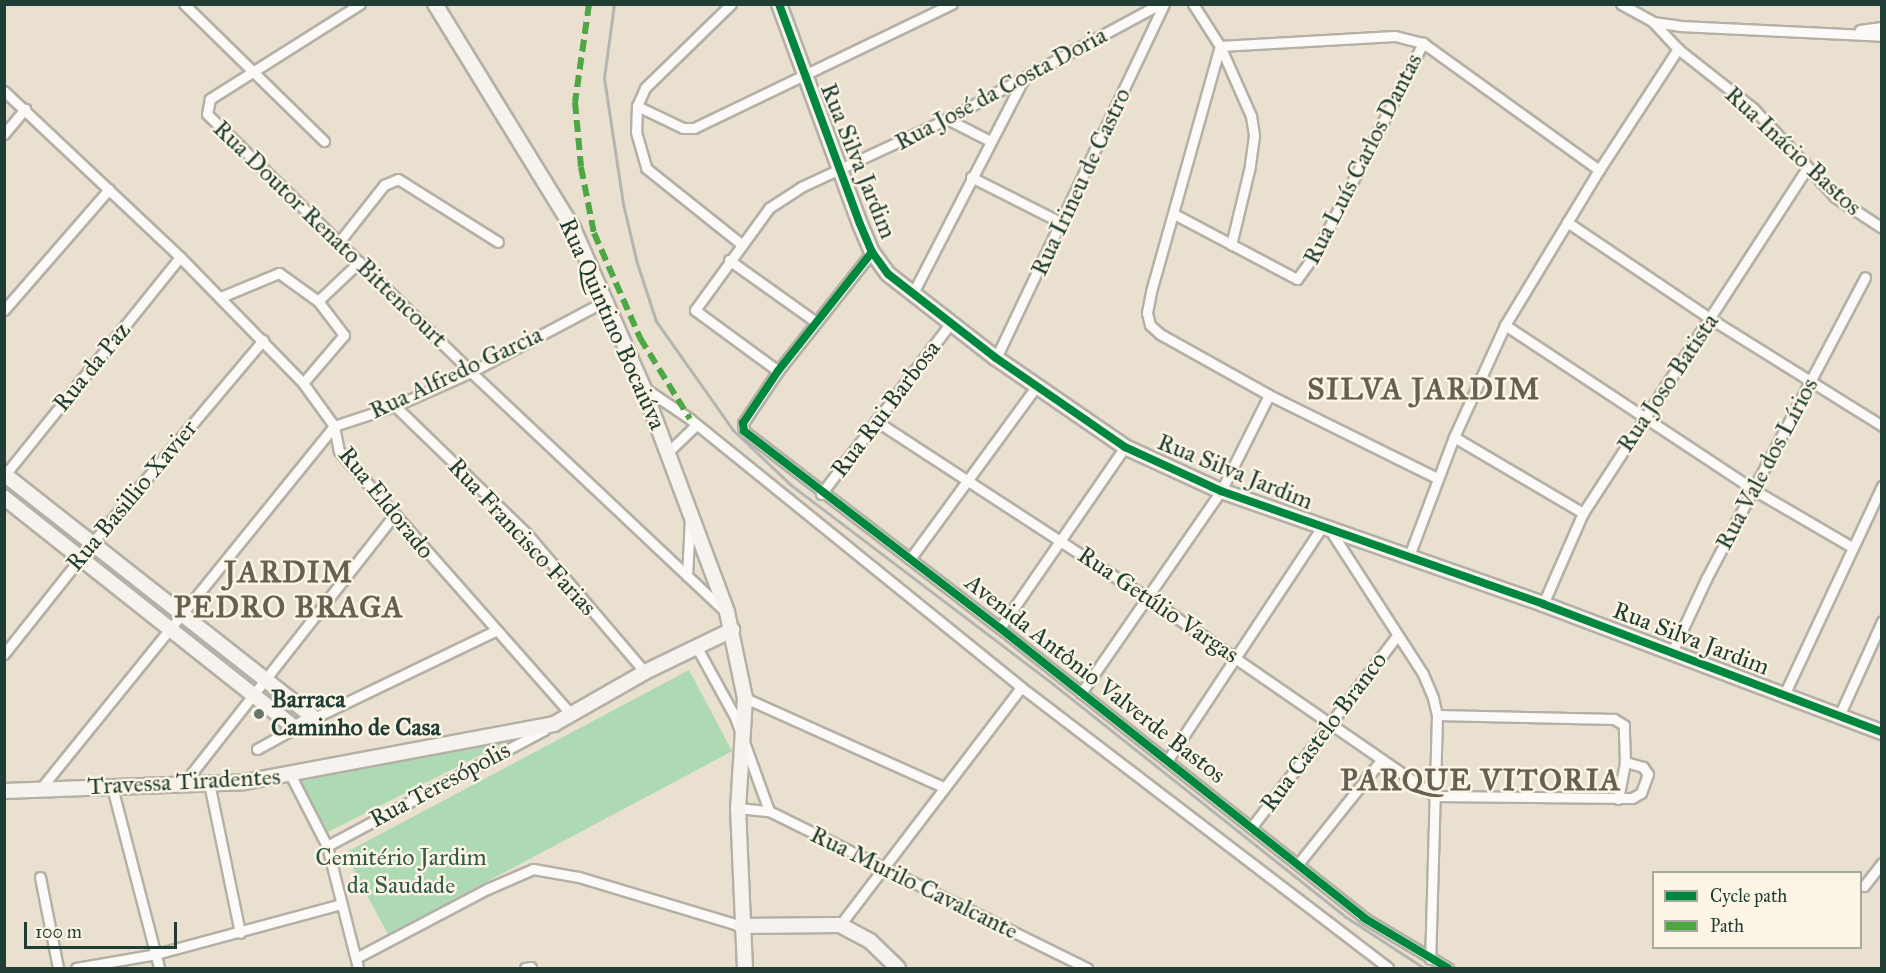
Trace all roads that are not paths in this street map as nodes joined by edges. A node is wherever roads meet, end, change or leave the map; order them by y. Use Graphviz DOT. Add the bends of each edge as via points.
graph roads {
  1 [pos="184,4"];
  2 [pos="360,4"];
  3 [pos="435,4"];
  4 [pos="731,4"];
  5 [pos="779,4"];
  6 [pos="952,4"];
  7 [pos="1162,4"];
  8 [pos="1193,4"];
  9 [pos="1621,4"];
  10 [pos="1653,22"];
  11 [pos="1881,27"];
  12 [pos="1849,32"];
  13 [pos="1881,36"];
  14 [pos="1423,43"];
  15 [pos="1220,46"];
  16 [pos="1678,49"];
  17 [pos="253,70"];
  18 [pos="803,76"];
  19 [pos="1024,78"];
  20 [pos="4,91"];
  21 [pos="637,106"];
  22 [pos="25,110"];
  23 [pos="947,119"];
  24 [pos="4,134"];
  25 [pos="324,141"];
  26 [pos="990,141"];
  27 [pos="840,170"];
  28 [pos="1599,170"];
  29 [pos="1806,170"];
  30 [pos="971,177"];
  31 [pos="109,189"];
  32 [pos="1176,215"];
  33 [pos="1567,222"];
  34 [pos="1062,223"];
  35 [pos="1881,228"];
  36 [pos="339,242"];
  37 [pos="498,242"];
  38 [pos="740,243"];
  39 [pos="1231,245"];
  40 [pos="872,252"];
  41 [pos="180,257"];
  42 [pos="729,260"];
  43 [pos="360,262"];
  44 [pos="1865,277"];
  45 [pos="912,295"];
  46 [pos="221,297"];
  47 [pos="607,300"];
  48 [pos="318,302"];
  49 [pos="4,310"];
  50 [pos="1711,319"];
  51 [pos="816,322"];
  52 [pos="950,324"];
  53 [pos="1505,325"];
  54 [pos="263,340"];
  55 [pos="996,358"];
  56 [pos="778,371"];
  57 [pos="471,372"];
  58 [pos="1811,382"];
  59 [pos="303,383"];
  60 [pos="643,387"];
  61 [pos="1036,387"];
  62 [pos="1269,395"];
  63 [pos="395,406"];
  64 [pos="1644,418"];
  65 [pos="876,421"];
  66 [pos="696,425"];
  67 [pos="334,426"];
  68 [pos="1881,426"];
  69 [pos="1454,437"];
  70 [pos="1125,447"];
  71 [pos="668,452"];
  72 [pos="5,475"];
  73 [pos="1437,478"];
  74 [pos="966,480"];
  75 [pos="1881,486"];
  76 [pos="1754,490"];
  77 [pos="1221,491"];
  78 [pos="821,494"];
  79 [pos="4,497"];
  80 [pos="1583,513"];
  81 [pos="393,516"];
  82 [pos="690,516"];
  83 [pos="1326,529"];
  84 [pos="1058,540"];
  85 [pos="93,542"];
  86 [pos="1852,547"];
  87 [pos="1409,555"];
  88 [pos="81,558"];
  89 [pos="910,559"];
  90 [pos="687,576"];
  91 [pos="1148,598"];
  92 [pos="1543,604"];
  93 [pos="180,612"];
  94 [pos="727,612"];
  95 [pos="1881,621"];
  96 [pos="169,626"];
  97 [pos="1000,628"];
  98 [pos="732,630"];
  99 [pos="495,631"];
  100 [pos="1397,636"];
  101 [pos="696,646"];
  102 [pos="1672,652"];
  103 [pos="4,654"];
  104 [pos="1236,657"];
  105 [pos="645,672"];
  106 [pos="266,680"];
  107 [pos="1021,687"];
  108 [pos="1081,693"];
  109 [pos="254,695"];
  110 [pos="1784,695"];
  111 [pos="745,698"];
  112 [pos="571,714"];
  113 [pos="1437,715"];
  114 [pos="1839,716"];
  115 [pos="314,718"];
  116 [pos="1330,721"];
  117 [pos="554,724"];
  118 [pos="295,728"];
  119 [pos="1881,732"];
  120 [pos="741,734"];
  121 [pos="257,749"];
  122 [pos="1382,759"];
  123 [pos="1167,761"];
  124 [pos="1625,762"];
  125 [pos="291,776"];
  126 [pos="184,783"];
  127 [pos="209,783"];
  128 [pos="112,787"];
  129 [pos="41,788"];
  130 [pos="944,788"];
  131 [pos="4,791"];
  132 [pos="1435,796"];
  133 [pos="1618,799"];
  134 [pos="738,808"];
  135 [pos="770,811"];
  136 [pos="1251,828"];
  137 [pos="327,846"];
  138 [pos="1881,863"];
  139 [pos="1298,864"];
  140 [pos="883,866"];
  141 [pos="40,878"];
  142 [pos="1864,886"];
  143 [pos="341,904"];
  144 [pos="840,925"];
  145 [pos="741,926"];
  146 [pos="240,933"];
  147 [pos="156,954"];
  148 [pos="356,958"];
  149 [pos="1430,959"];
  150 [pos="1372,965"];
  151 [pos="58,969"];
  152 [pos="76,969"];
  153 [pos="159,969"];
  154 [pos="358,969"];
  155 [pos="745,969"];
  156 [pos="898,969"];
  157 [pos="1087,969"];
  158 [pos="1388,969"];
  159 [pos="1448,969"];
  1 -- 17 [label="street"];
  2 -- 17 [label="street"];
  3 -- 47 [label="street, Rua Quintino Bocaiúva" via="573,228"];
  4 -- 21 [label="street" via="645,88"];
  5 -- 18 [label="street, Rua Silva Jardim"];
  6 -- 18 [label="street"];
  7 -- 19 [label="street, Rua José da Costa Doria"];
  7 -- 34 [label="street, Rua Irineu de Castro"];
  8 -- 15 [label="street"];
  9 -- 10 [label="street"];
  10 -- 12 [label="street"];
  10 -- 16 [label="street, Rua Inácio Bastos"];
  11 -- 12 [label="street"];
  12 -- 13 [label="street"];
  14 -- 15 [label="street" via="1395,36"];
  14 -- 28 [label="street"];
  14 -- 39 [label="street, Rua Luís Carlos Dantas" via="1303,274 1297,279 1288,278"];
  15 -- 32 [label="street"];
  15 -- 39 [label="street" via="1243,95 1254,136"];
  16 -- 28 [label="street"];
  16 -- 29 [label="street, Rua Inácio Bastos" via="1753,108"];
  17 -- 25 [label="street"];
  17 -- 36 [label="street, Rua Doutor Renato Bittencourt" via="210,99 207,114"];
  18 -- 21 [label="street" via="694,128 683,129"];
  18 -- 27 [label="street, Rua Silva Jardim"];
  19 -- 23 [label="street, Rua José da Costa Doria"];
  19 -- 26 [label="street"];
  20 -- 22 [label="street"];
  21 -- 38 [label="street" via="636,132 646,168"];
  22 -- 24 [label="street"];
  22 -- 31 [label="street"];
  23 -- 26 [label="street"];
  23 -- 27 [label="street, Rua José da Costa Doria"];
  26 -- 30 [label="street"];
  27 -- 38 [label="street, Rua José da Costa Doria" via="785,196 769,208"];
  27 -- 40 [label="street, Rua Silva Jardim"];
  28 -- 33 [label="street"];
  29 -- 35 [label="street, Rua Inácio Bastos" via="1857,215"];
  29 -- 50 [label="street, Rua Joso Batista"];
  30 -- 34 [label="street"];
  30 -- 45 [label="street"];
  31 -- 41 [label="street"];
  31 -- 49 [label="street"];
  32 -- 39 [label="street, Rua Luís Carlos Dantas"];
  32 -- 62 [label="street" via="1151,292 1147,313 1150,325"];
  33 -- 50 [label="street"];
  33 -- 53 [label="street"];
  34 -- 55 [label="street, Rua Irineu de Castro"];
  36 -- 37 [label="street" via="384,185 398,179"];
  36 -- 43 [label="street, Rua Doutor Renato Bittencourt"];
  38 -- 42 [label="street, Rua José da Costa Doria"];
  40 -- 45 [label="street, Rua Silva Jardim"];
  40 -- 51 [label="street"];
  41 -- 46 [label="street"];
  41 -- 72 [label="street, Rua da Paz"];
  42 -- 51 [label="street"];
  42 -- 56 [label="street, Rua José da Costa Doria" via="697,305 698,315"];
  43 -- 48 [label="street"];
  43 -- 57 [label="street, Rua Doutor Renato Bittencourt"];
  44 -- 58 [label="street, Rua Vale dos Lírios"];
  45 -- 52 [label="street, Rua Silva Jardim"];
  46 -- 48 [label="street" via="279,273"];
  46 -- 54 [label="street"];
  47 -- 57 [label="street, Rua Alfredo Garcia"];
  47 -- 60 [label="street, Rua Quintino Bocaiúva"];
  48 -- 59 [label="street" via="344,335"];
  50 -- 58 [label="street"];
  50 -- 64 [label="street, Rua Joso Batista"];
  51 -- 56 [label="street"];
  52 -- 55 [label="street, Rua Silva Jardim"];
  52 -- 65 [label="street, Rua Rui Barbosa"];
  53 -- 64 [label="street"];
  53 -- 69 [label="street"];
  54 -- 59 [label="street"];
  54 -- 85 [label="street, Rua Basillio Xavier"];
  55 -- 61 [label="street, Rua Silva Jardim"];
  56 -- 78 [label="street, Avenida Antônio Valverde Bastos" via="742,424 744,431"];
  57 -- 63 [label="street, Rua Alfredo Garcia"];
  57 -- 90 [label="street, Rua Doutor Renato Bittencourt"];
  58 -- 68 [label="street"];
  58 -- 76 [label="street, Rua Vale dos Lírios"];
  59 -- 67 [label="street"];
  60 -- 66 [label="street, Avenida Antônio Valverde Bastos"];
  60 -- 71 [label="street, Rua Quintino Bocaiúva"];
  61 -- 70 [label="street, Rua Silva Jardim"];
  61 -- 74 [label="street"];
  62 -- 73 [label="street"];
  62 -- 77 [label="street"];
  63 -- 67 [label="street, Rua Alfredo Garcia"];
  63 -- 105 [label="street, Rua Francisco Farias" via="527,534"];
  64 -- 76 [label="street"];
  64 -- 80 [label="street, Rua Joso Batista"];
  65 -- 74 [label="street, Rua Getúlio Vargas"];
  65 -- 78 [label="street, Rua Rui Barbosa"];
  66 -- 71 [label="street"];
  66 -- 107 [label="street, Avenida Antônio Valverde Bastos"];
  67 -- 81 [label="street, Rua Eldorado" via="339,451"];
  67 -- 93 [label="street"];
  69 -- 73 [label="street"];
  69 -- 80 [label="street"];
  70 -- 77 [label="street, Rua Silva Jardim"];
  70 -- 84 [label="street"];
  71 -- 82 [label="street, Rua Quintino Bocaiúva"];
  72 -- 85 [label="street"];
  73 -- 87 [label="street"];
  74 -- 84 [label="street, Rua Getúlio Vargas"];
  74 -- 89 [label="street"];
  75 -- 86 [label="street"];
  76 -- 86 [label="street"];
  76 -- 102 [label="street, Rua Vale dos Lírios"];
  77 -- 83 [label="street, Rua Silva Jardim"];
  77 -- 91 [label="street"];
  78 -- 89 [label="street, Avenida Antônio Valverde Bastos"];
  79 -- 88 [label="street"];
  80 -- 92 [label="street, Rua Joso Batista"];
  81 -- 99 [label="street, Rua Eldorado"];
  81 -- 106 [label="street"];
  82 -- 90 [label="street"];
  82 -- 94 [label="street, Rua Quintino Bocaiúva"];
  83 -- 87 [label="street, Rua Silva Jardim"];
  83 -- 100 [label="street"];
  83 -- 104 [label="street"];
  84 -- 91 [label="street, Rua Getúlio Vargas"];
  84 -- 97 [label="street"];
  85 -- 88 [label="street, Rua Basillio Xavier"];
  85 -- 93 [label="street"];
  86 -- 110 [label="street"];
  87 -- 92 [label="street, Rua Silva Jardim"];
  88 -- 96 [label="street"];
  88 -- 103 [label="street, Rua Basillio Xavier"];
  89 -- 97 [label="street, Avenida Antônio Valverde Bastos"];
  90 -- 94 [label="street, Rua Doutor Renato Bittencourt"];
  91 -- 104 [label="street, Rua Getúlio Vargas"];
  91 -- 108 [label="street"];
  92 -- 102 [label="street, Rua Silva Jardim"];
  93 -- 96 [label="street"];
  93 -- 106 [label="street"];
  94 -- 98 [label="street, Rua Quintino Bocaiúva"];
  95 -- 114 [label="street"];
  96 -- 109 [label="street"];
  96 -- 129 [label="street"];
  97 -- 108 [label="street, Avenida Antônio Valverde Bastos"];
  98 -- 101 [label="street, Travessa Tiradentes"];
  98 -- 111 [label="street, Rua Quintino Bocaiúva"];
  99 -- 112 [label="street, Rua Eldorado"];
  99 -- 115 [label="street"];
  100 -- 113 [label="street" via="1423,674"];
  100 -- 116 [label="street, Rua Castelo Branco"];
  101 -- 105 [label="street, Travessa Tiradentes"];
  101 -- 120 [label="street"];
  102 -- 110 [label="street, Rua Silva Jardim"];
  104 -- 116 [label="street, Rua Getúlio Vargas"];
  104 -- 123 [label="street"];
  105 -- 112 [label="street, Travessa Tiradentes"];
  106 -- 109 [label="street"];
  106 -- 115 [label="street"];
  107 -- 130 [label="street"];
  107 -- 150 [label="street, Avenida Antônio Valverde Bastos"];
  108 -- 123 [label="street, Avenida Antônio Valverde Bastos"];
  109 -- 118 [label="street"];
  109 -- 126 [label="street"];
  110 -- 114 [label="street, Rua Silva Jardim"];
  111 -- 120 [label="street, Rua Quintino Bocaiúva"];
  111 -- 130 [label="street"];
  112 -- 117 [label="street, Travessa Tiradentes"];
  113 -- 124 [label="street" via="1614,719 1624,725"];
  113 -- 132 [label="street"];
  114 -- 119 [label="street, Rua Silva Jardim"];
  115 -- 118 [label="street"];
  116 -- 122 [label="street, Rua Getúlio Vargas"];
  116 -- 136 [label="street, Rua Castelo Branco"];
  117 -- 125 [label="street, Travessa Tiradentes"];
  117 -- 137 [label="street, Rua Teresópolis"];
  118 -- 121 [label="street"];
  120 -- 134 [label="street, Rua Quintino Bocaiúva"];
  120 -- 135 [label="street"];
  122 -- 132 [label="street, Rua Getúlio Vargas"];
  122 -- 139 [label="street"];
  123 -- 136 [label="street, Avenida Antônio Valverde Bastos"];
  124 -- 133 [label="street"];
  124 -- 133 [label="street" via="1642,767 1648,774 1637,797"];
  125 -- 127 [label="street, Travessa Tiradentes"];
  125 -- 137 [label="street"];
  126 -- 127 [label="street, Travessa Tiradentes"];
  126 -- 128 [label="street, Travessa Tiradentes"];
  127 -- 146 [label="street"];
  128 -- 129 [label="street, Travessa Tiradentes"];
  128 -- 147 [label="street"];
  129 -- 131 [label="street, Travessa Tiradentes"];
  130 -- 140 [label="street"];
  132 -- 133 [label="street"];
  132 -- 149 [label="street"];
  134 -- 135 [label="street, Rua Murilo Cavalcante"];
  134 -- 145 [label="street, Rua Quintino Bocaiúva"];
  135 -- 140 [label="street, Rua Murilo Cavalcante"];
  136 -- 139 [label="street, Avenida Antônio Valverde Bastos"];
  137 -- 143 [label="street"];
  138 -- 142 [label="street"];
  139 -- 149 [label="street, Avenida Antônio Valverde Bastos" via="1364,918"];
  140 -- 144 [label="street"];
  140 -- 157 [label="street, Rua Murilo Cavalcante"];
  141 -- 151 [label="street"];
  143 -- 146 [label="street"];
  143 -- 148 [label="street"];
  144 -- 145 [label="street"];
  144 -- 156 [label="street" via="870,941"];
  145 -- 148 [label="street" via="579,877 533,869"];
  145 -- 155 [label="street, Rua Quintino Bocaiúva"];
  146 -- 147 [label="street"];
  147 -- 152 [label="street"];
  147 -- 153 [label="street"];
  148 -- 154 [label="street"];
  149 -- 159 [label="street, Avenida Antônio Valverde Bastos"];
  150 -- 158 [label="street, Avenida Antônio Valverde Bastos"];
}
